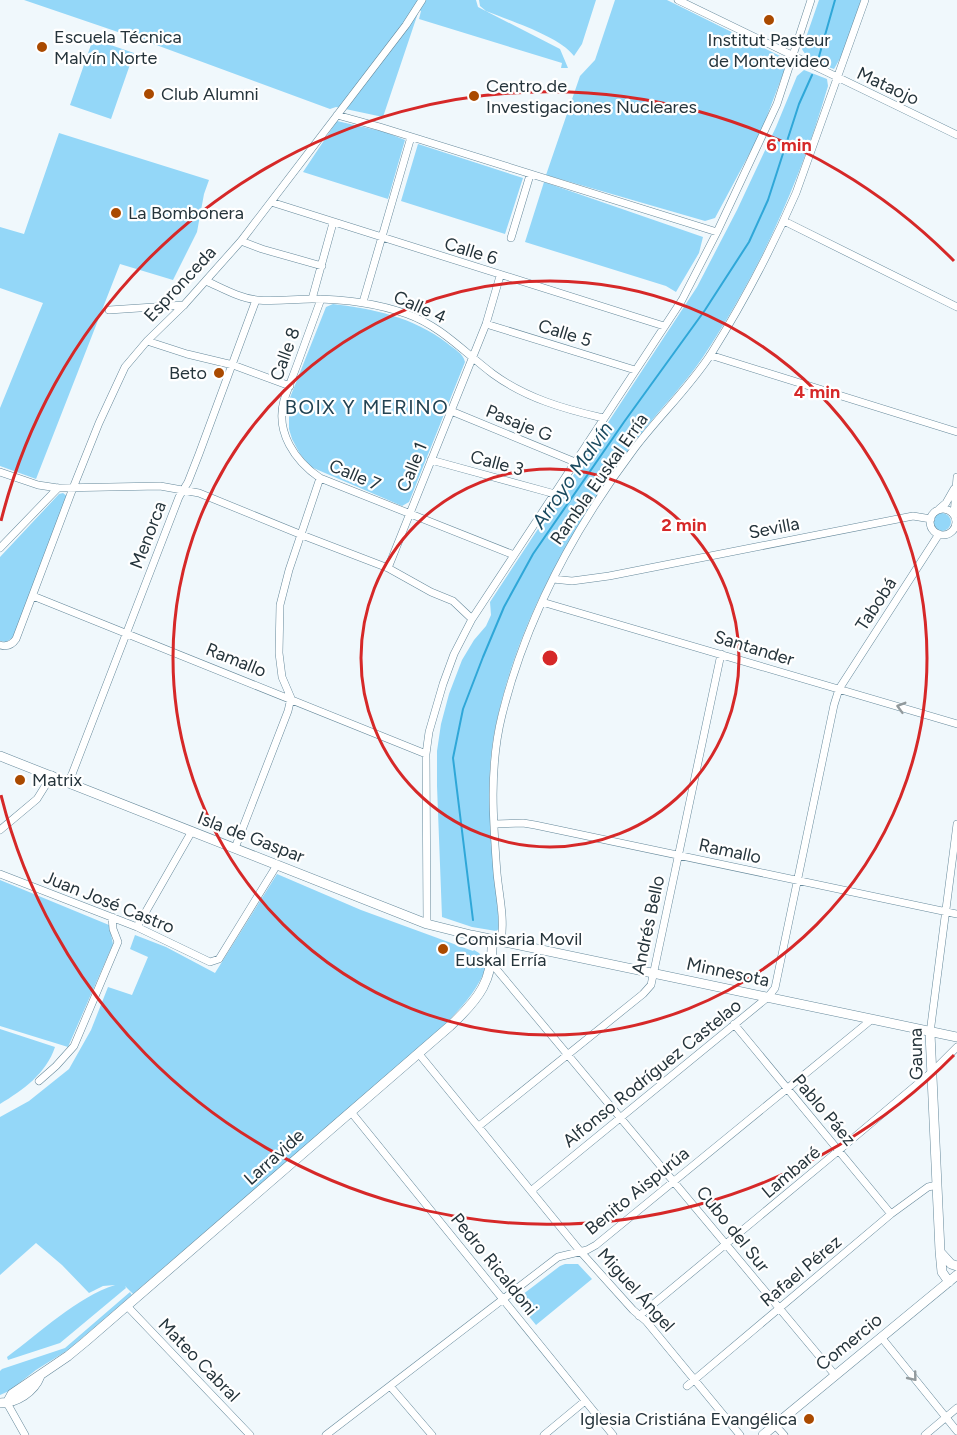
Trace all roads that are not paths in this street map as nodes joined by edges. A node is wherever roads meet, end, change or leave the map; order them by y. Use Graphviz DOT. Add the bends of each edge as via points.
graph roads {
  1 [pos="422,0"];
  2 [pos="678,0"];
  3 [pos="811,0"];
  4 [pos="865,0"];
  5 [pos="793,55"];
  6 [pos="836,78"];
  7 [pos="337,115"];
  8 [pos="957,135"];
  9 [pos="411,137"];
  10 [pos="530,175"];
  11 [pos="271,202"];
  12 [pos="784,221"];
  13 [pos="333,223"];
  14 [pos="717,232"];
  15 [pos="380,238"];
  16 [pos="511,238"];
  17 [pos="241,241"];
  18 [pos="321,266"];
  19 [pos="500,276"];
  20 [pos="206,281"];
  21 [pos="312,299"];
  22 [pos="321,299"];
  23 [pos="256,300"];
  24 [pos="363,302"];
  25 [pos="184,305"];
  26 [pos="957,307"];
  27 [pos="109,310"];
  28 [pos="486,324"];
  29 [pos="664,326"];
  30 [pos="147,341"];
  31 [pos="710,355"];
  32 [pos="473,357"];
  33 [pos="233,365"];
  34 [pos="635,370"];
  35 [pos="290,386"];
  36 [pos="451,411"];
  37 [pos="603,418"];
  38 [pos="957,432"];
  39 [pos="294,455"];
  40 [pos="431,460"];
  41 [pos="576,462"];
  42 [pos="0,472"];
  43 [pos="320,478"];
  44 [pos="957,481"];
  45 [pos="58,488"];
  46 [pos="73,488"];
  47 [pos="184,489"];
  48 [pos="555,494"];
  49 [pos="939,510"];
  50 [pos="410,513"];
  51 [pos="954,515"];
  52 [pos="931,519"];
  53 [pos="956,530"];
  54 [pos="939,534"];
  55 [pos="302,535"];
  56 [pos="0,548"];
  57 [pos="514,555"];
  58 [pos="388,568"];
  59 [pos="552,579"];
  60 [pos="33,596"];
  61 [pos="542,602"];
  62 [pos="472,619"];
  63 [pos="127,633"];
  64 [pos="0,645"];
  65 [pos="721,654"];
  66 [pos="839,689"];
  67 [pos="291,698"];
  68 [pos="957,724"];
  69 [pos="426,754"];
  70 [pos="0,756"];
  71 [pos="52,775"];
  72 [pos="69,782"];
  73 [pos="495,824"];
  74 [pos="957,824"];
  75 [pos="0,830"];
  76 [pos="192,831"];
  77 [pos="235,848"];
  78 [pos="678,855"];
  79 [pos="277,865"];
  80 [pos="0,874"];
  81 [pos="799,881"];
  82 [pos="946,911"];
  83 [pos="957,914"];
  84 [pos="112,917"];
  85 [pos="428,924"];
  86 [pos="137,927"];
  87 [pos="497,940"];
  88 [pos="492,964"];
  89 [pos="655,973"];
  90 [pos="768,997"];
  91 [pos="871,1020"];
  92 [pos="734,1024"];
  93 [pos="930,1033"];
  94 [pos="957,1037"];
  95 [pos="957,1047"];
  96 [pos="568,1053"];
  97 [pos="419,1054"];
  98 [pos="933,1071"];
  99 [pos="39,1081"];
  100 [pos="786,1088"];
  101 [pos="351,1112"];
  102 [pos="620,1118"];
  103 [pos="479,1126"];
  104 [pos="838,1151"];
  105 [pos="674,1181"];
  106 [pos="937,1185"];
  107 [pos="532,1190"];
  108 [pos="891,1214"];
  109 [pos="726,1246"];
  110 [pos="580,1251"];
  111 [pos="940,1251"];
  112 [pos="957,1266"];
  113 [pos="957,1275"];
  114 [pos="949,1282"];
  115 [pos="503,1299"];
  116 [pos="127,1306"];
  117 [pos="779,1310"];
  118 [pos="639,1316"];
  119 [pos="881,1338"];
  120 [pos="835,1375"];
  121 [pos="694,1379"];
  122 [pos="390,1386"];
  123 [pos="687,1386"];
  124 [pos="585,1401"];
  125 [pos="3,1403"];
  126 [pos="957,1407"];
  127 [pos="945,1417"];
  128 [pos="775,1425"];
  129 [pos="957,1431"];
  130 [pos="25,1435"];
  131 [pos="250,1435"];
  132 [pos="326,1435"];
  133 [pos="432,1435"];
  134 [pos="544,1435"];
  135 [pos="613,1435"];
  136 [pos="740,1435"];
  137 [pos="763,1435"];
  138 [pos="784,1435"];
  139 [pos="925,1435"];
  1 -- 7 [label="street, Espronceda"];
  2 -- 5 [label="street, Mataojo"];
  3 -- 5 [label="street, Rambla Euskal Erría"];
  4 -- 6 [label="street, Rambla Euskal Erría"];
  5 -- 6 [label="street, Mataojo"];
  5 -- 14 [label="street, Rambla Euskal Erría" via="777,104"];
  6 -- 8 [label="street, Mataojo"];
  6 -- 12 [label="street, Rambla Euskal Erría"];
  7 -- 9 [label="street"];
  7 -- 11 [label="street, Espronceda"];
  9 -- 10 [label="street"];
  9 -- 15 [label="street"];
  10 -- 14 [label="street"];
  10 -- 16 [label="street"];
  11 -- 13 [label="street, Calle 6"];
  11 -- 17 [label="street, Espronceda"];
  12 -- 26 [label="street"];
  12 -- 31 [label="street, Rambla Euskal Erría"];
  13 -- 15 [label="street, Calle 6"];
  13 -- 18 [label="street"];
  14 -- 29 [label="street, Rambla Euskal Erría"];
  15 -- 19 [label="street, Calle 6"];
  15 -- 24 [label="street"];
  17 -- 18 [label="street"];
  17 -- 20 [label="street, Espronceda"];
  18 -- 21 [label="street"];
  19 -- 28 [label="street, Calle 1"];
  19 -- 29 [label="street, Calle 6"];
  20 -- 23 [label="street, Calle 4"];
  20 -- 25 [label="street, Espronceda"];
  21 -- 22 [label="street, Calle 4"];
  21 -- 23 [label="street, Calle 4"];
  22 -- 24 [label="street, Calle 4"];
  22 -- 35 [label="street, Calle 8"];
  23 -- 33 [label="street, Menorca"];
  24 -- 32 [label="street, Calle 4" via="411,315 443,333"];
  25 -- 27 [label="street"];
  25 -- 30 [label="street, Espronceda"];
  28 -- 32 [label="street, Calle 1"];
  28 -- 34 [label="street, Calle 5"];
  29 -- 34 [label="street, Rambla Euskal Erría"];
  30 -- 33 [label="street"];
  30 -- 46 [label="street, Espronceda" via="118,380"];
  31 -- 38 [label="street"];
  31 -- 59 [label="street, Rambla Euskal Erría" via="628,458 579,529"];
  32 -- 36 [label="street, Calle 1"];
  32 -- 37 [label="street, Calle 4" via="536,399"];
  33 -- 35 [label="street"];
  33 -- 47 [label="street, Menorca"];
  34 -- 37 [label="street, Rambla Euskal Erría"];
  35 -- 39 [label="street, Calle 8" via="284,400 283,424"];
  36 -- 40 [label="street, Calle 1"];
  36 -- 41 [label="street, Pasaje G"];
  37 -- 41 [label="street, Rambla Euskal Erría"];
  39 -- 43 [label="street, Calle 7"];
  40 -- 48 [label="street, Calle 3"];
  40 -- 50 [label="street, Calle 1"];
  41 -- 48 [label="street, Rambla Euskal Erría"];
  42 -- 45 [label="street"];
  43 -- 50 [label="street, Calle 7"];
  43 -- 55 [label="street"];
  44 -- 49 [label="street"];
  44 -- 51 [label="street"];
  45 -- 46 [label="street"];
  45 -- 56 [label="street"];
  46 -- 47 [label="street" via="145,485"];
  46 -- 60 [label="street, Espronceda"];
  47 -- 55 [label="street"];
  47 -- 63 [label="street, Menorca"];
  48 -- 57 [label="street, Rambla Euskal Erría"];
  49 -- 51 [label="street"];
  49 -- 52 [label="street"];
  50 -- 57 [label="street, Calle 7"];
  50 -- 58 [label="street, Calle 1"];
  51 -- 53 [label="street"];
  52 -- 54 [label="street" via="931,526"];
  52 -- 59 [label="street, Sevilla" via="913,516 609,576 572,581"];
  53 -- 54 [label="street"];
  54 -- 66 [label="street, Tabobá"];
  55 -- 58 [label="street"];
  55 -- 67 [label="street" via="284,587 279,619 282,677"];
  57 -- 62 [label="street, Rambla Euskal Erría"];
  58 -- 62 [label="street" via="453,601"];
  59 -- 61 [label="street, Rambla Euskal Erría"];
  60 -- 63 [label="street, Ramallo"];
  60 -- 64 [label="street, Espronceda" via="16,639 7,646"];
  61 -- 65 [label="street, Santander"];
  61 -- 73 [label="street, Rambla Euskal Erría" via="524,643 502,715 494,757"];
  62 -- 69 [label="street, Rambla Euskal Erría" via="442,684"];
  63 -- 67 [label="street, Ramallo"];
  63 -- 72 [label="street, Menorca"];
  65 -- 66 [label="street, Santander"];
  65 -- 78 [label="street, Andrés Bello"];
  68 -- 66 [label="street, Santander, one-way"];
  66 -- 81 [label="street, Alfonso Rodríguez Castelao"];
  67 -- 69 [label="street, Ramallo"];
  67 -- 77 [label="street"];
  69 -- 85 [label="street, Rambla Euskal Erría"];
  70 -- 71 [label="street, Isla de Gaspar"];
  71 -- 72 [label="street, Isla de Gaspar"];
  71 -- 75 [label="street" via="37,799"];
  72 -- 76 [label="street, Isla de Gaspar"];
  73 -- 78 [label="street, Ramallo" via="524,823"];
  73 -- 87 [label="street, Rambla Euskal Erría" via="503,927"];
  74 -- 82 [label="street, Gauna"];
  76 -- 77 [label="street, Isla de Gaspar"];
  76 -- 86 [label="street"];
  77 -- 79 [label="street, Isla de Gaspar"];
  78 -- 81 [label="street, Ramallo"];
  78 -- 89 [label="street, Andrés Bello"];
  79 -- 85 [label="street, Isla de Gaspar"];
  79 -- 86 [label="street, Juan José Castro" via="219,959 213,962"];
  80 -- 84 [label="street, Juan José Castro"];
  81 -- 82 [label="street, Ramallo"];
  81 -- 90 [label="street, Alfonso Rodríguez Castelao" via="775,988"];
  82 -- 83 [label="street, Ramallo"];
  82 -- 93 [label="street, Gauna"];
  84 -- 86 [label="street, Juan José Castro"];
  84 -- 99 [label="street" via="118,942 78,1037 67,1055"];
  85 -- 87 [label="street, Isla de Gaspar"];
  87 -- 88 [label="street, Larravide"];
  87 -- 89 [label="street, Minnesota"];
  88 -- 96 [label="street, Cubo del Sur"];
  88 -- 97 [label="street, Larravide" via="485,984 468,1008"];
  89 -- 90 [label="street, Minnesota"];
  89 -- 96 [label="street, Andrés Bello" via="643,994"];
  90 -- 91 [label="street, Minnesota"];
  90 -- 92 [label="street, Alfonso Rodríguez Castelao"];
  91 -- 93 [label="street, Minnesota"];
  91 -- 100 [label="street, Benito Aispurúa"];
  92 -- 100 [label="street, Pablo Páez"];
  92 -- 102 [label="street, Alfonso Rodríguez Castelao"];
  93 -- 94 [label="street, Minnesota"];
  93 -- 98 [label="street, Gauna"];
  95 -- 98 [label="street, Lambaré"];
  96 -- 102 [label="street, Cubo del Sur"];
  96 -- 103 [label="street, Andrés Bello"];
  97 -- 101 [label="street, Larravide"];
  97 -- 103 [label="street, Miguel Ángel"];
  98 -- 104 [label="street, Lambaré"];
  98 -- 106 [label="street, Gauna"];
  100 -- 104 [label="street, Pablo Páez"];
  100 -- 105 [label="street, Benito Aispurúa"];
  101 -- 115 [label="street, Pedro Ricaldoni"];
  101 -- 116 [label="street, Larravide"];
  102 -- 105 [label="street, Cubo del Sur"];
  102 -- 107 [label="street, Alfonso Rodríguez Castelao"];
  103 -- 107 [label="street, Miguel Ángel"];
  104 -- 108 [label="street, Pablo Páez"];
  104 -- 109 [label="street, Lambaré"];
  105 -- 109 [label="street, Cubo del Sur"];
  105 -- 110 [label="street, Benito Aispurúa" via="596,1245"];
  106 -- 108 [label="street, Rafael Pérez" via="923,1190"];
  106 -- 111 [label="street, Gauna"];
  107 -- 110 [label="street, Miguel Ángel"];
  108 -- 117 [label="street, Rafael Pérez"];
  109 -- 117 [label="street, Cubo del Sur"];
  109 -- 118 [label="street, Lambaré"];
  110 -- 115 [label="street, Benito Aispurúa" via="558,1257"];
  110 -- 118 [label="street, Miguel Ángel"];
  111 -- 112 [label="street"];
  111 -- 114 [label="street, Gauna" via="942,1272"];
  113 -- 114 [label="street, Comercio"];
  114 -- 119 [label="street, Comercio"];
  115 -- 122 [label="street, Benito Aispurúa"];
  115 -- 124 [label="street, Pedro Ricaldoni"];
  116 -- 125 [label="street, Larravide" via="40,1376 19,1399"];
  116 -- 131 [label="street, Mateo Cabral"];
  117 -- 120 [label="street, Cubo del Sur"];
  117 -- 121 [label="street, Rafael Pérez"];
  118 -- 121 [label="street, Miguel Ángel"];
  119 -- 120 [label="street, Comercio"];
  119 -- 127 [label="street, one-way"];
  120 -- 128 [label="street, Comercio"];
  121 -- 123 [label="street, Rafael Pérez"];
  121 -- 136 [label="street, Miguel Ángel"];
  122 -- 132 [label="street, Benito Aispurúa"];
  122 -- 133 [label="street"];
  124 -- 134 [label="street"];
  124 -- 135 [label="street, Pedro Ricaldoni"];
  125 -- 130 [label="street"];
  126 -- 127 [label="street"];
  127 -- 129 [label="street"];
  127 -- 139 [label="street"];
  128 -- 137 [label="street, Comercio"];
  128 -- 138 [label="street"];
}
